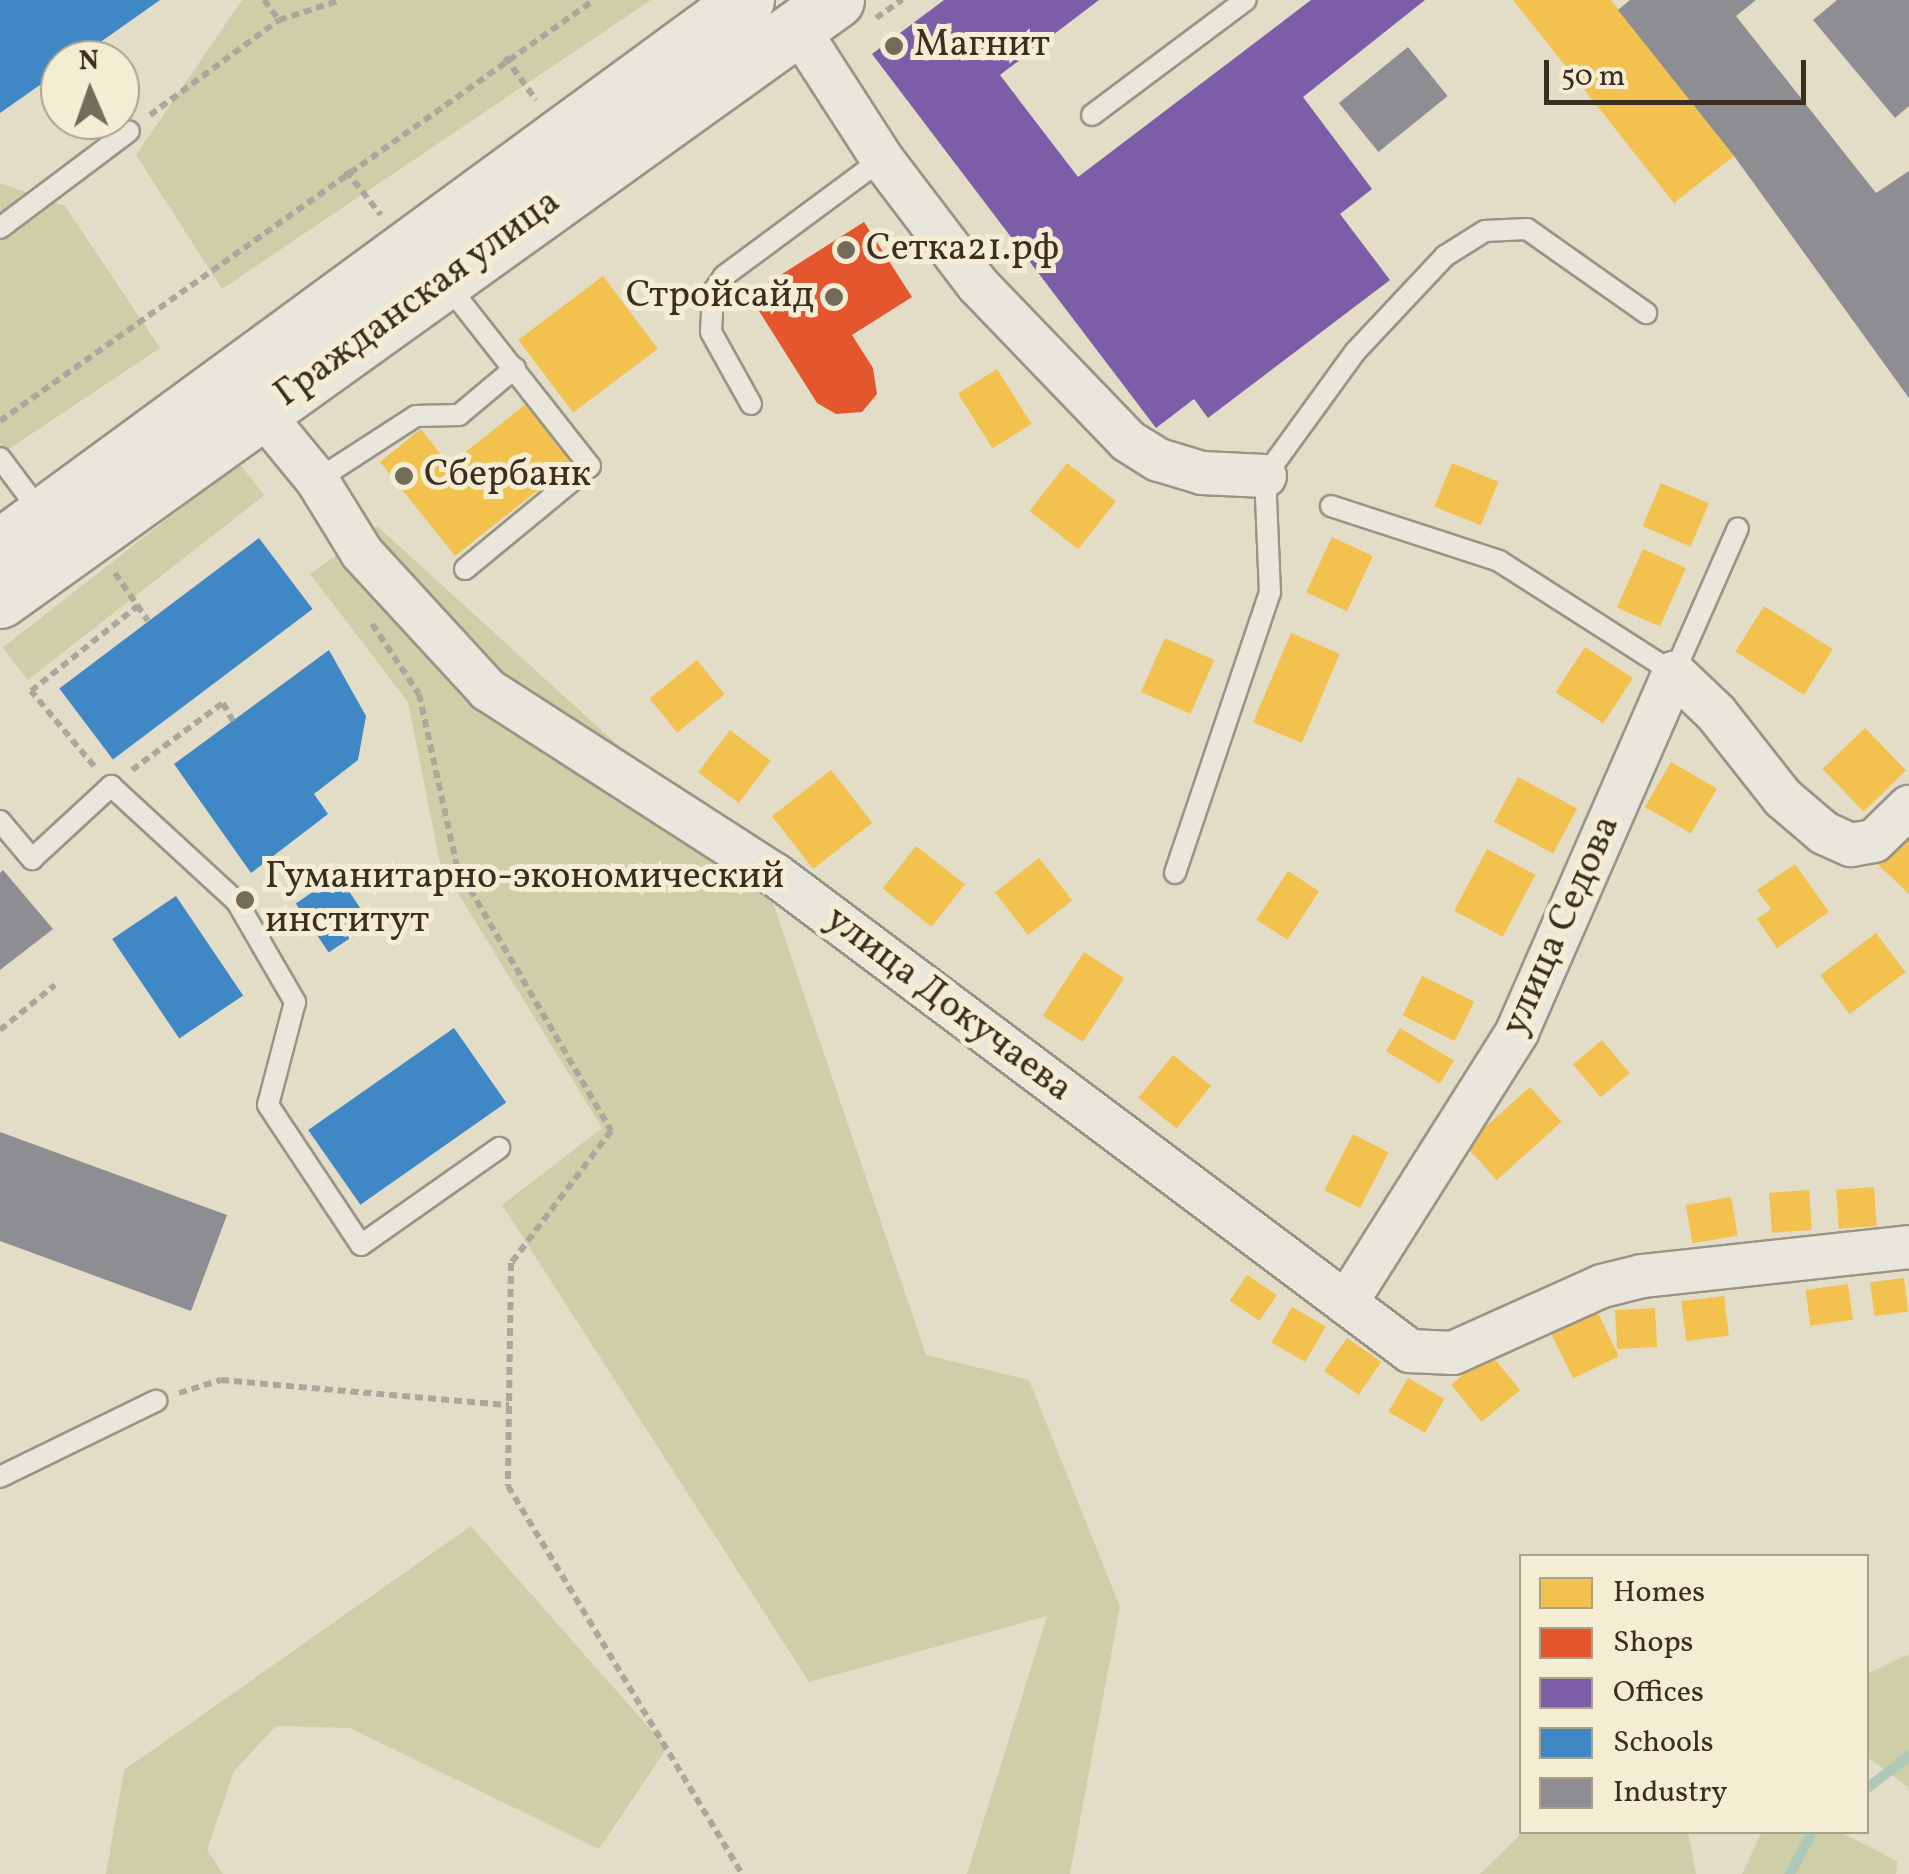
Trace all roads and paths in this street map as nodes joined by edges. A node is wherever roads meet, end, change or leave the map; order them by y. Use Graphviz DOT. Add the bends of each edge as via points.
graph roads {
  1 [pos="264,0"];
  2 [pos="341,0"];
  3 [pos="594,0"];
  4 [pos="746,0"];
  5 [pos="1246,0"];
  6 [pos="805,9"];
  7 [pos="280,20"];
  8 [pos="504,57"];
  9 [pos="522,111"];
  10 [pos="1092,115"];
  11 [pos="140,123"];
  12 [pos="117,140"];
  13 [pos="882,159"];
  14 [pos="346,170"];
  15 [pos="395,205"];
  16 [pos="0,228"];
  17 [pos="444,281"];
  18 [pos="1646,313"];
  19 [pos="516,368"];
  20 [pos="751,404"];
  21 [pos="261,412"];
  22 [pos="0,421"];
  23 [pos="0,458"];
  24 [pos="1265,476"];
  25 [pos="317,480"];
  26 [pos="1332,506"];
  27 [pos="1738,528"];
  28 [pos="22,532"];
  29 [pos="111,567"];
  30 [pos="464,570"];
  31 [pos="0,600"];
  32 [pos="138,606"];
  33 [pos="148,621"];
  34 [pos="1674,674"];
  35 [pos="233,721"];
  36 [pos="111,786"];
  37 [pos="1909,808"];
  38 [pos="0,821"];
  39 [pos="1176,872"];
  40 [pos="55,985"];
  41 [pos="0,1030"];
  42 [pos="499,1148"];
  43 [pos="1909,1247"];
  44 [pos="1346,1303"];
  45 [pos="156,1401"];
  46 [pos="510,1405"];
  47 [pos="0,1477"];
  1 -- 7 [label="path"];
  2 -- 7 [label="path"];
  3 -- 8 [label="path"];
  4 -- 28 [label="main road, Гражданская улица"];
  5 -- 10 [label="lane"];
  6 -- 13 [label="street"];
  6 -- 17 [label="main road, Гражданская улица"];
  7 -- 11 [label="path"];
  8 -- 9 [label="path" via="536,100"];
  8 -- 14 [label="path"];
  12 -- 16 [label="lane"];
  13 -- 20 [label="lane" via="724,276 712,292 711,332"];
  13 -- 24 [label="street" via="978,285 1128,441 1202,473"];
  14 -- 15 [label="path" via="381,215"];
  14 -- 22 [label="path"];
  17 -- 19 [label="lane"];
  17 -- 21 [label="main road, Гражданская улица"];
  18 -- 24 [label="lane" via="1526,230 1485,232 1446,256 1356,352"];
  19 -- 25 [label="lane" via="459,415 416,416"];
  19 -- 30 [label="lane" via="590,466"];
  21 -- 25 [label="street, улица Докучаева"];
  21 -- 31 [label="main road, Гражданская улица"];
  23 -- 28 [label="lane"];
  24 -- 39 [label="lane" via="1270,593"];
  25 -- 44 [label="street, улица Докучаева" via="362,553 488,690 774,874"];
  26 -- 34 [label="lane" via="1499,561"];
  27 -- 34 [label="lane, улица Седова"];
  29 -- 32 [label="path"];
  32 -- 33 [label="path"];
  32 -- 36 [label="path" via="31,691"];
  34 -- 37 [label="street" via="1716,713 1782,798 1824,833 1851,846 1874,841"];
  34 -- 44 [label="street, улица Седова" via="1517,1032"];
  35 -- 36 [label="path" via="223,703"];
  36 -- 38 [label="lane" via="32,860"];
  36 -- 42 [label="lane" via="238,902 295,1002 268,1105 361,1245"];
  40 -- 41 [label="path"];
  43 -- 44 [label="street, улица Докучаева" via="1642,1276 1602,1286 1453,1354 1410,1351"];
  45 -- 46 [label="path" via="220,1380"];
  45 -- 47 [label="lane"];
}
